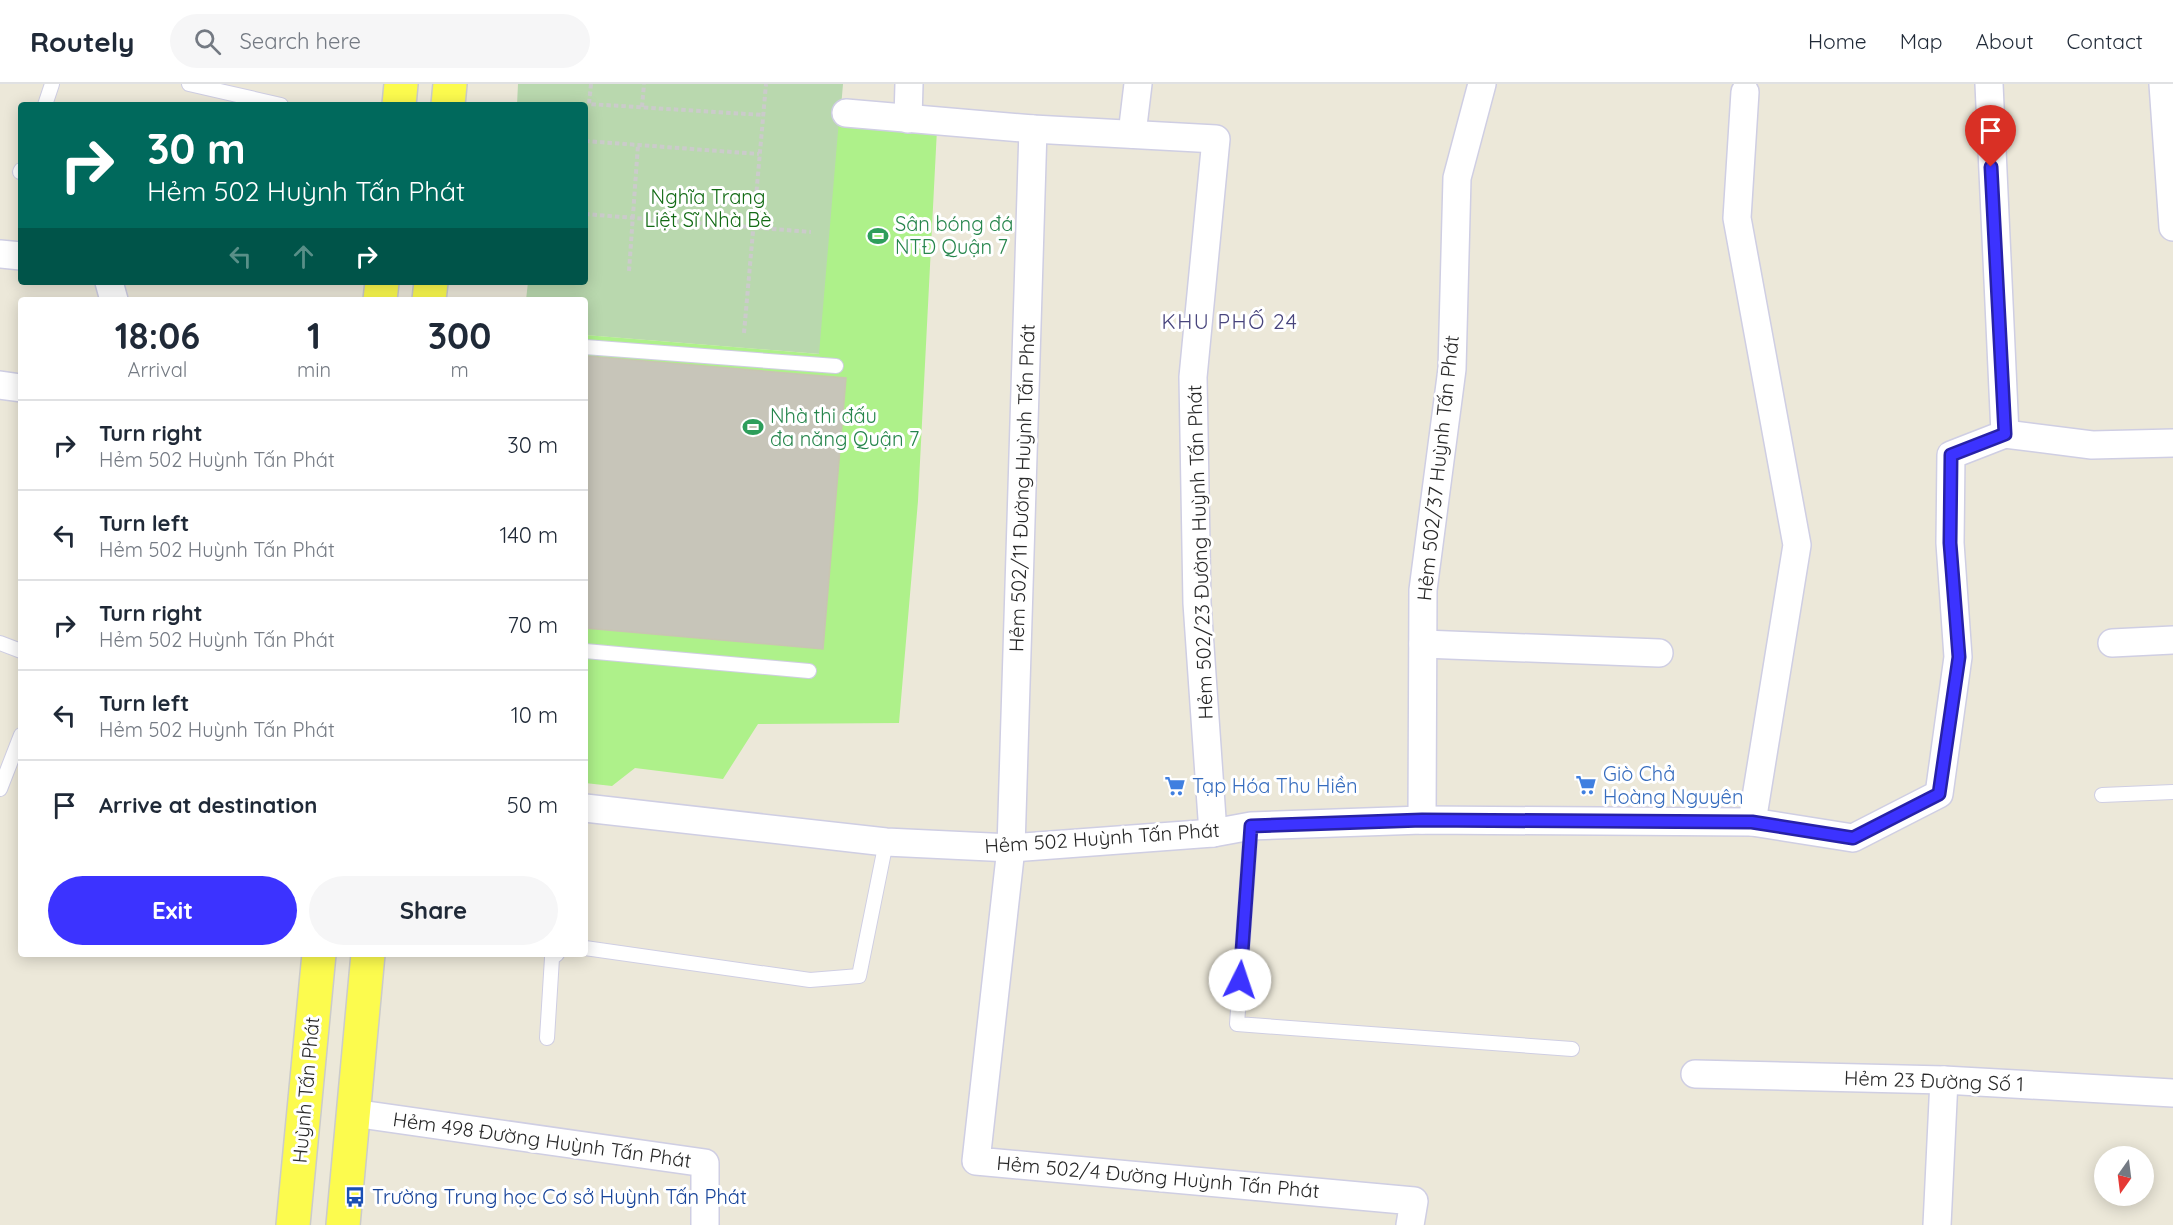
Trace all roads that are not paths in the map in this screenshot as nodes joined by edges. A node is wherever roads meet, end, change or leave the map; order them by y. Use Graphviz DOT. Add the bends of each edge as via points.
graph roads {
  1 [pos="52,84"];
  2 [pos="189,84"];
  3 [pos="401,84"];
  4 [pos="450,84"];
  5 [pos="909,84"];
  6 [pos="1138,84"];
  7 [pos="1482,84"];
  8 [pos="1989,84"];
  9 [pos="2163,84"];
  10 [pos="1745,92"];
  11 [pos="46,102"];
  12 [pos="268,102"];
  13 [pos="399,102"];
  14 [pos="448,102"];
  15 [pos="846,113"];
  16 [pos="908,119"];
  17 [pos="1033,129"];
  18 [pos="1132,134"];
  19 [pos="2173,227"];
  20 [pos="0,254"];
  21 [pos="18,256"];
  22 [pos="588,347"];
  23 [pos="836,366"];
  24 [pos="0,385"];
  25 [pos="18,388"];
  26 [pos="2005,434"];
  27 [pos="2173,443"];
  28 [pos="2173,640"];
  29 [pos="0,642"];
  30 [pos="2112,643"];
  31 [pos="1423,644"];
  32 [pos="18,650"];
  33 [pos="588,651"];
  34 [pos="1659,653"];
  35 [pos="810,671"];
  36 [pos="18,743"];
  37 [pos="0,789"];
  38 [pos="2173,792"];
  39 [pos="2102,795"];
  40 [pos="588,807"];
  41 [pos="1422,820"];
  42 [pos="1752,822"];
  43 [pos="1251,826"];
  44 [pos="1213,833"];
  45 [pos="886,842"];
  46 [pos="1011,848"];
  47 [pos="588,948"];
  48 [pos="319,957"];
  49 [pos="368,957"];
  50 [pos="553,957"];
  51 [pos="547,1038"];
  52 [pos="1572,1049"];
  53 [pos="1695,1074"];
  54 [pos="1944,1080"];
  55 [pos="2173,1093"];
  56 [pos="353,1113"];
  57 [pos="293,1225"];
  58 [pos="343,1225"];
  59 [pos="705,1225"];
  60 [pos="1410,1225"];
  61 [pos="1937,1225"];
  1 -- 11 [label="lane"];
  2 -- 12 [label="lane"];
  3 -- 13 [label="main road"];
  4 -- 14 [label="main road"];
  5 -- 16 [label="street"];
  6 -- 18 [label="street"];
  7 -- 31 [label="street, Hẻm 502/37 Huỳnh Tấn Phát" via="1457,178 1452,369 1423,590"];
  8 -- 26 [label="street"];
  9 -- 19 [label="street"];
  10 -- 42 [label="street" via="1737,218 1797,545"];
  15 -- 16 [label="street, Hẻm 502/23 Đường Huỳnh Tấn Phát"];
  16 -- 17 [label="street, Hẻm 502/23 Đường Huỳnh Tấn Phát"];
  17 -- 18 [label="street, Hẻm 502/23 Đường Huỳnh Tấn Phát"];
  17 -- 46 [label="street, Hẻm 502/11 Đường Huỳnh Tấn Phát"];
  18 -- 44 [label="street, Hẻm 502/23 Đường Huỳnh Tấn Phát" via="1216,139 1193,377 1197,603"];
  20 -- 21 [label="street"];
  22 -- 23 [label="lane"];
  24 -- 25 [label="street"];
  26 -- 27 [label="street" via="2092,445"];
  26 -- 42 [label="street, Hẻm 502 Huỳnh Tấn Phát" via="1951,455 1950,543 1959,657 1939,794 1853,838"];
  28 -- 30 [label="street"];
  29 -- 32 [label="lane"];
  31 -- 34 [label="street"];
  31 -- 41 [label="street, Hẻm 502/37 Huỳnh Tấn Phát"];
  33 -- 35 [label="lane"];
  36 -- 37 [label="lane"];
  38 -- 39 [label="lane"];
  40 -- 45 [label="street, Hẻm 502 Huỳnh Tấn Phát"];
  41 -- 42 [label="street, Hẻm 502 Huỳnh Tấn Phát"];
  41 -- 43 [label="street, Hẻm 502 Huỳnh Tấn Phát"];
  43 -- 44 [label="street, Hẻm 502 Huỳnh Tấn Phát"];
  43 -- 52 [label="lane" via="1238,1024"];
  44 -- 46 [label="street, Hẻm 502 Huỳnh Tấn Phát"];
  45 -- 46 [label="street, Hẻm 502 Huỳnh Tấn Phát"];
  45 -- 47 [label="lane" via="859,976 810,980"];
  46 -- 60 [label="street, Hẻm 502/4 Đường Huỳnh Tấn Phát" via="976,1161 1414,1200"];
  48 -- 57 [label="main road, Huỳnh Tấn Phát"];
  49 -- 56 [label="main road"];
  50 -- 51 [label="lane"];
  53 -- 54 [label="street, Hẻm 23 Đường Số 1"];
  54 -- 55 [label="street, Hẻm 23 Đường Số 1"];
  54 -- 61 [label="street"];
  56 -- 58 [label="main road"];
  56 -- 59 [label="street, Hẻm 498 Đường Huỳnh Tấn Phát" via="705,1163"];
}
